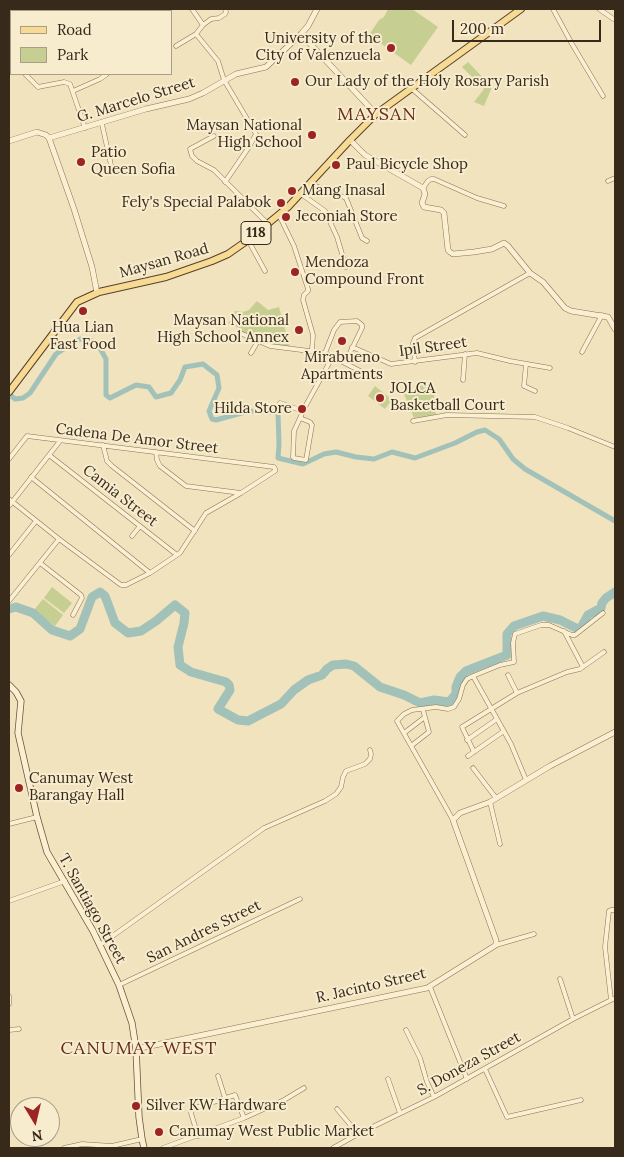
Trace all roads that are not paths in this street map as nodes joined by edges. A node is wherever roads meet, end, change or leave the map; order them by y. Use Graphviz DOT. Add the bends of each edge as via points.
graph roads {
  1 [pos="192,9"];
  2 [pos="225,9"];
  3 [pos="317,9"];
  4 [pos="521,9"];
  5 [pos="553,9"];
  6 [pos="599,9"];
  7 [pos="615,20"];
  8 [pos="203,25"];
  9 [pos="196,34"];
  10 [pos="301,34"];
  11 [pos="176,46"];
  12 [pos="26,75"];
  13 [pos="106,75"];
  14 [pos="224,80"];
  15 [pos="411,88"];
  16 [pos="73,91"];
  17 [pos="603,96"];
  18 [pos="376,114"];
  19 [pos="102,124"];
  20 [pos="86,129"];
  21 [pos="465,135"];
  22 [pos="214,136"];
  23 [pos="49,138"];
  24 [pos="350,140"];
  25 [pos="9,141"];
  26 [pos="111,166"];
  27 [pos="615,178"];
  28 [pos="608,181"];
  29 [pos="225,182"];
  30 [pos="312,184"];
  31 [pos="424,188"];
  32 [pos="301,194"];
  33 [pos="504,206"];
  34 [pos="279,215"];
  35 [pos="268,224"];
  36 [pos="249,240"];
  37 [pos="367,241"];
  38 [pos="346,266"];
  39 [pos="265,271"];
  40 [pos="530,273"];
  41 [pos="97,292"];
  42 [pos="602,315"];
  43 [pos="615,328"];
  44 [pos="240,334"];
  45 [pos="258,341"];
  46 [pos="352,347"];
  47 [pos="312,350"];
  48 [pos="582,352"];
  49 [pos="251,353"];
  50 [pos="325,353"];
  51 [pos="465,354"];
  52 [pos="333,356"];
  53 [pos="415,362"];
  54 [pos="344,363"];
  55 [pos="526,364"];
  56 [pos="550,368"];
  57 [pos="368,375"];
  58 [pos="463,380"];
  59 [pos="10,390"];
  60 [pos="535,391"];
  61 [pos="280,402"];
  62 [pos="303,411"];
  63 [pos="300,418"];
  64 [pos="413,421"];
  65 [pos="60,440"];
  66 [pos="103,446"];
  67 [pos="615,447"];
  68 [pos="156,452"];
  69 [pos="49,455"];
  70 [pos="9,459"];
  71 [pos="31,477"];
  72 [pos="241,493"];
  73 [pos="10,502"];
  74 [pos="36,521"];
  75 [pos="140,526"];
  76 [pos="195,531"];
  77 [pos="132,536"];
  78 [pos="58,540"];
  79 [pos="9,555"];
  80 [pos="177,555"];
  81 [pos="40,562"];
  82 [pos="150,573"];
  83 [pos="9,601"];
  84 [pos="603,613"];
  85 [pos="73,615"];
  86 [pos="563,630"];
  87 [pos="604,652"];
  88 [pos="583,667"];
  89 [pos="473,676"];
  90 [pos="508,676"];
  91 [pos="9,685"];
  92 [pos="517,692"];
  93 [pos="491,708"];
  94 [pos="423,710"];
  95 [pos="425,717"];
  96 [pos="497,719"];
  97 [pos="504,732"];
  98 [pos="615,732"];
  99 [pos="404,733"];
  100 [pos="467,740"];
  101 [pos="411,746"];
  102 [pos="370,750"];
  103 [pos="474,752"];
  104 [pos="468,756"];
  105 [pos="473,768"];
  106 [pos="526,780"];
  107 [pos="496,798"];
  108 [pos="490,802"];
  109 [pos="37,817"];
  110 [pos="453,820"];
  111 [pos="9,824"];
  112 [pos="500,844"];
  113 [pos="65,880"];
  114 [pos="300,899"];
  115 [pos="9,901"];
  116 [pos="615,910"];
  117 [pos="534,934"];
  118 [pos="100,945"];
  119 [pos="496,945"];
  120 [pos="560,979"];
  121 [pos="119,985"];
  122 [pos="430,987"];
  123 [pos="9,996"];
  124 [pos="613,999"];
  125 [pos="9,1004"];
  126 [pos="574,1019"];
  127 [pos="19,1029"];
  128 [pos="9,1030"];
  129 [pos="406,1030"];
  130 [pos="136,1049"];
  131 [pos="485,1069"];
  132 [pos="218,1076"];
  133 [pos="467,1078"];
  134 [pos="388,1080"];
  135 [pos="304,1088"];
  136 [pos="434,1097"];
  137 [pos="224,1098"];
  138 [pos="581,1100"];
  139 [pos="337,1109"];
  140 [pos="400,1113"];
  141 [pos="244,1118"];
  142 [pos="358,1134"];
  143 [pos="198,1136"];
  144 [pos="142,1139"];
  145 [pos="64,1148"];
  146 [pos="144,1148"];
  147 [pos="163,1148"];
  148 [pos="333,1148"];
  1 -- 8 [label="street"];
  2 -- 8 [label="street" via="225,14"];
  3 -- 10 [label="street, G. Marcelo Street"];
  4 -- 15 [label="main road, Maysan Road / 118"];
  5 -- 17 [label="street"];
  6 -- 7 [label="street"];
  8 -- 9 [label="street"];
  9 -- 11 [label="street"];
  9 -- 14 [label="street" via="218,61"];
  10 -- 14 [label="street, G. Marcelo Street" via="266,67"];
  10 -- 18 [label="street"];
  12 -- 16 [label="street" via="38,86 68,82"];
  13 -- 16 [label="street"];
  14 -- 19 [label="street, G. Marcelo Street" via="203,94"];
  14 -- 29 [label="street" via="256,134"];
  15 -- 18 [label="main road, Maysan Road / 118"];
  15 -- 21 [label="street"];
  16 -- 20 [label="street"];
  18 -- 24 [label="main road, Maysan Road / 118"];
  19 -- 20 [label="street, G. Marcelo Street"];
  19 -- 26 [label="street"];
  20 -- 23 [label="street, G. Marcelo Street"];
  22 -- 29 [label="street" via="189,150 194,159 214,170"];
  23 -- 25 [label="street" via="36,132"];
  23 -- 41 [label="street" via="74,209"];
  24 -- 30 [label="main road, Maysan Road / 118"];
  24 -- 31 [label="street" via="365,155"];
  27 -- 28 [label="street"];
  29 -- 35 [label="street"];
  30 -- 32 [label="main road, Maysan Road / 118"];
  30 -- 37 [label="street" via="346,198 362,238"];
  31 -- 33 [label="street" via="428,181 434,179"];
  31 -- 40 [label="street" via="424,207 444,213 450,252 492,249 504,243"];
  32 -- 34 [label="main road, Maysan Road / 118"];
  32 -- 38 [label="street" via="325,211"];
  34 -- 35 [label="main road, Maysan Road / 118"];
  34 -- 47 [label="street" via="308,288 303,300 313,335"];
  35 -- 36 [label="main road, Maysan Road / 118"];
  36 -- 39 [label="street"];
  36 -- 41 [label="main road, Maysan Road / 118" via="228,254 166,277"];
  40 -- 42 [label="street" via="543,282 568,310"];
  40 -- 53 [label="street" via="415,338"];
  41 -- 59 [label="main road, Maysan Road / 118" via="77,302"];
  42 -- 43 [label="street" via="612,320"];
  42 -- 48 [label="street"];
  44 -- 45 [label="street"];
  45 -- 47 [label="street" via="270,346"];
  45 -- 49 [label="street"];
  46 -- 50 [label="street" via="362,325 357,321 340,322"];
  46 -- 53 [label="street, Ipil Street" via="391,364"];
  46 -- 54 [label="street"];
  47 -- 50 [label="street"];
  50 -- 52 [label="street"];
  51 -- 53 [label="street, Ipil Street"];
  51 -- 55 [label="street, Ipil Street" via="483,354"];
  51 -- 58 [label="street"];
  52 -- 54 [label="street"];
  52 -- 62 [label="street"];
  54 -- 57 [label="street"];
  55 -- 56 [label="street, Ipil Street"];
  55 -- 60 [label="street" via="524,386"];
  61 -- 62 [label="street"];
  62 -- 63 [label="street"];
  63 -- 63 [label="street" via="294,431 293,457 306,460 312,425"];
  64 -- 67 [label="street" via="447,415 535,418"];
  65 -- 66 [label="street, Cadena De Amor Street"];
  65 -- 69 [label="street"];
  65 -- 70 [label="street, Cadena De Amor Street" via="27,436"];
  66 -- 68 [label="street, Cadena De Amor Street"];
  66 -- 76 [label="street" via="106,460 112,466"];
  68 -- 72 [label="street" via="160,466 186,486"];
  68 -- 72 [label="street, Cadena De Amor Street" via="274,467 275,471"];
  69 -- 71 [label="street"];
  69 -- 75 [label="street, Camia Street"];
  71 -- 73 [label="street"];
  71 -- 82 [label="street"];
  72 -- 76 [label="street" via="206,513"];
  73 -- 74 [label="street"];
  74 -- 78 [label="street"];
  74 -- 79 [label="street"];
  75 -- 77 [label="street"];
  75 -- 80 [label="street, Camia Street"];
  76 -- 80 [label="street"];
  78 -- 81 [label="street"];
  78 -- 82 [label="street" via="121,585"];
  80 -- 82 [label="street"];
  81 -- 83 [label="street"];
  81 -- 85 [label="street" via="81,595"];
  84 -- 86 [label="street" via="575,635"];
  86 -- 88 [label="street"];
  86 -- 89 [label="street" via="545,624 515,634 514,662"];
  87 -- 88 [label="street"];
  88 -- 92 [label="street"];
  89 -- 93 [label="street"];
  89 -- 94 [label="street" via="466,679 454,707"];
  90 -- 92 [label="street"];
  91 -- 109 [label="main road, T. Santiago Street" via="21,701 18,733"];
  92 -- 93 [label="street"];
  93 -- 96 [label="street"];
  93 -- 100 [label="street" via="462,727"];
  94 -- 95 [label="street"];
  94 -- 99 [label="street" via="408,712 397,721"];
  95 -- 99 [label="street"];
  95 -- 101 [label="street" via="429,732"];
  96 -- 97 [label="street"];
  96 -- 100 [label="street"];
  97 -- 103 [label="street"];
  97 -- 106 [label="street"];
  98 -- 106 [label="street"];
  99 -- 101 [label="street"];
  100 -- 103 [label="street"];
  101 -- 110 [label="street"];
  102 -- 118 [label="street" via="370,759 365,764 346,771 336,794 264,828"];
  103 -- 104 [label="street"];
  105 -- 107 [label="street"];
  106 -- 107 [label="street"];
  107 -- 108 [label="street"];
  108 -- 110 [label="street" via="467,810"];
  108 -- 112 [label="street"];
  109 -- 111 [label="street"];
  109 -- 113 [label="main road, T. Santiago Street" via="46,852"];
  110 -- 119 [label="street"];
  113 -- 115 [label="street"];
  113 -- 118 [label="main road, T. Santiago Street"];
  114 -- 121 [label="street, San Andres Street"];
  116 -- 124 [label="street" via="609,912 605,947"];
  117 -- 119 [label="street"];
  118 -- 121 [label="main road, T. Santiago Street"];
  119 -- 122 [label="street, R. Jacinto Street"];
  120 -- 126 [label="street"];
  121 -- 130 [label="main road, T. Santiago Street" via="132,1023"];
  122 -- 130 [label="street, R. Jacinto Street"];
  122 -- 133 [label="street"];
  123 -- 125 [label="street"];
  124 -- 126 [label="street, S. Doneza Street"];
  126 -- 131 [label="street, S. Doneza Street"];
  127 -- 128 [label="street"];
  129 -- 136 [label="street"];
  130 -- 144 [label="main road, T. Santiago Street"];
  131 -- 133 [label="street, S. Doneza Street"];
  131 -- 138 [label="street" via="507,1118"];
  132 -- 137 [label="street"];
  133 -- 136 [label="street, S. Doneza Street"];
  134 -- 140 [label="street"];
  135 -- 141 [label="street"];
  136 -- 140 [label="street, S. Doneza Street"];
  137 -- 141 [label="street" via="236,1096"];
  137 -- 143 [label="street" via="191,1111"];
  139 -- 142 [label="street"];
  140 -- 142 [label="street, S. Doneza Street"];
  141 -- 143 [label="street"];
  142 -- 148 [label="street, S. Doneza Street"];
  143 -- 147 [label="street"];
  144 -- 145 [label="street" via="112,1146 82,1144"];
  144 -- 146 [label="main road, T. Santiago Street"];
}
